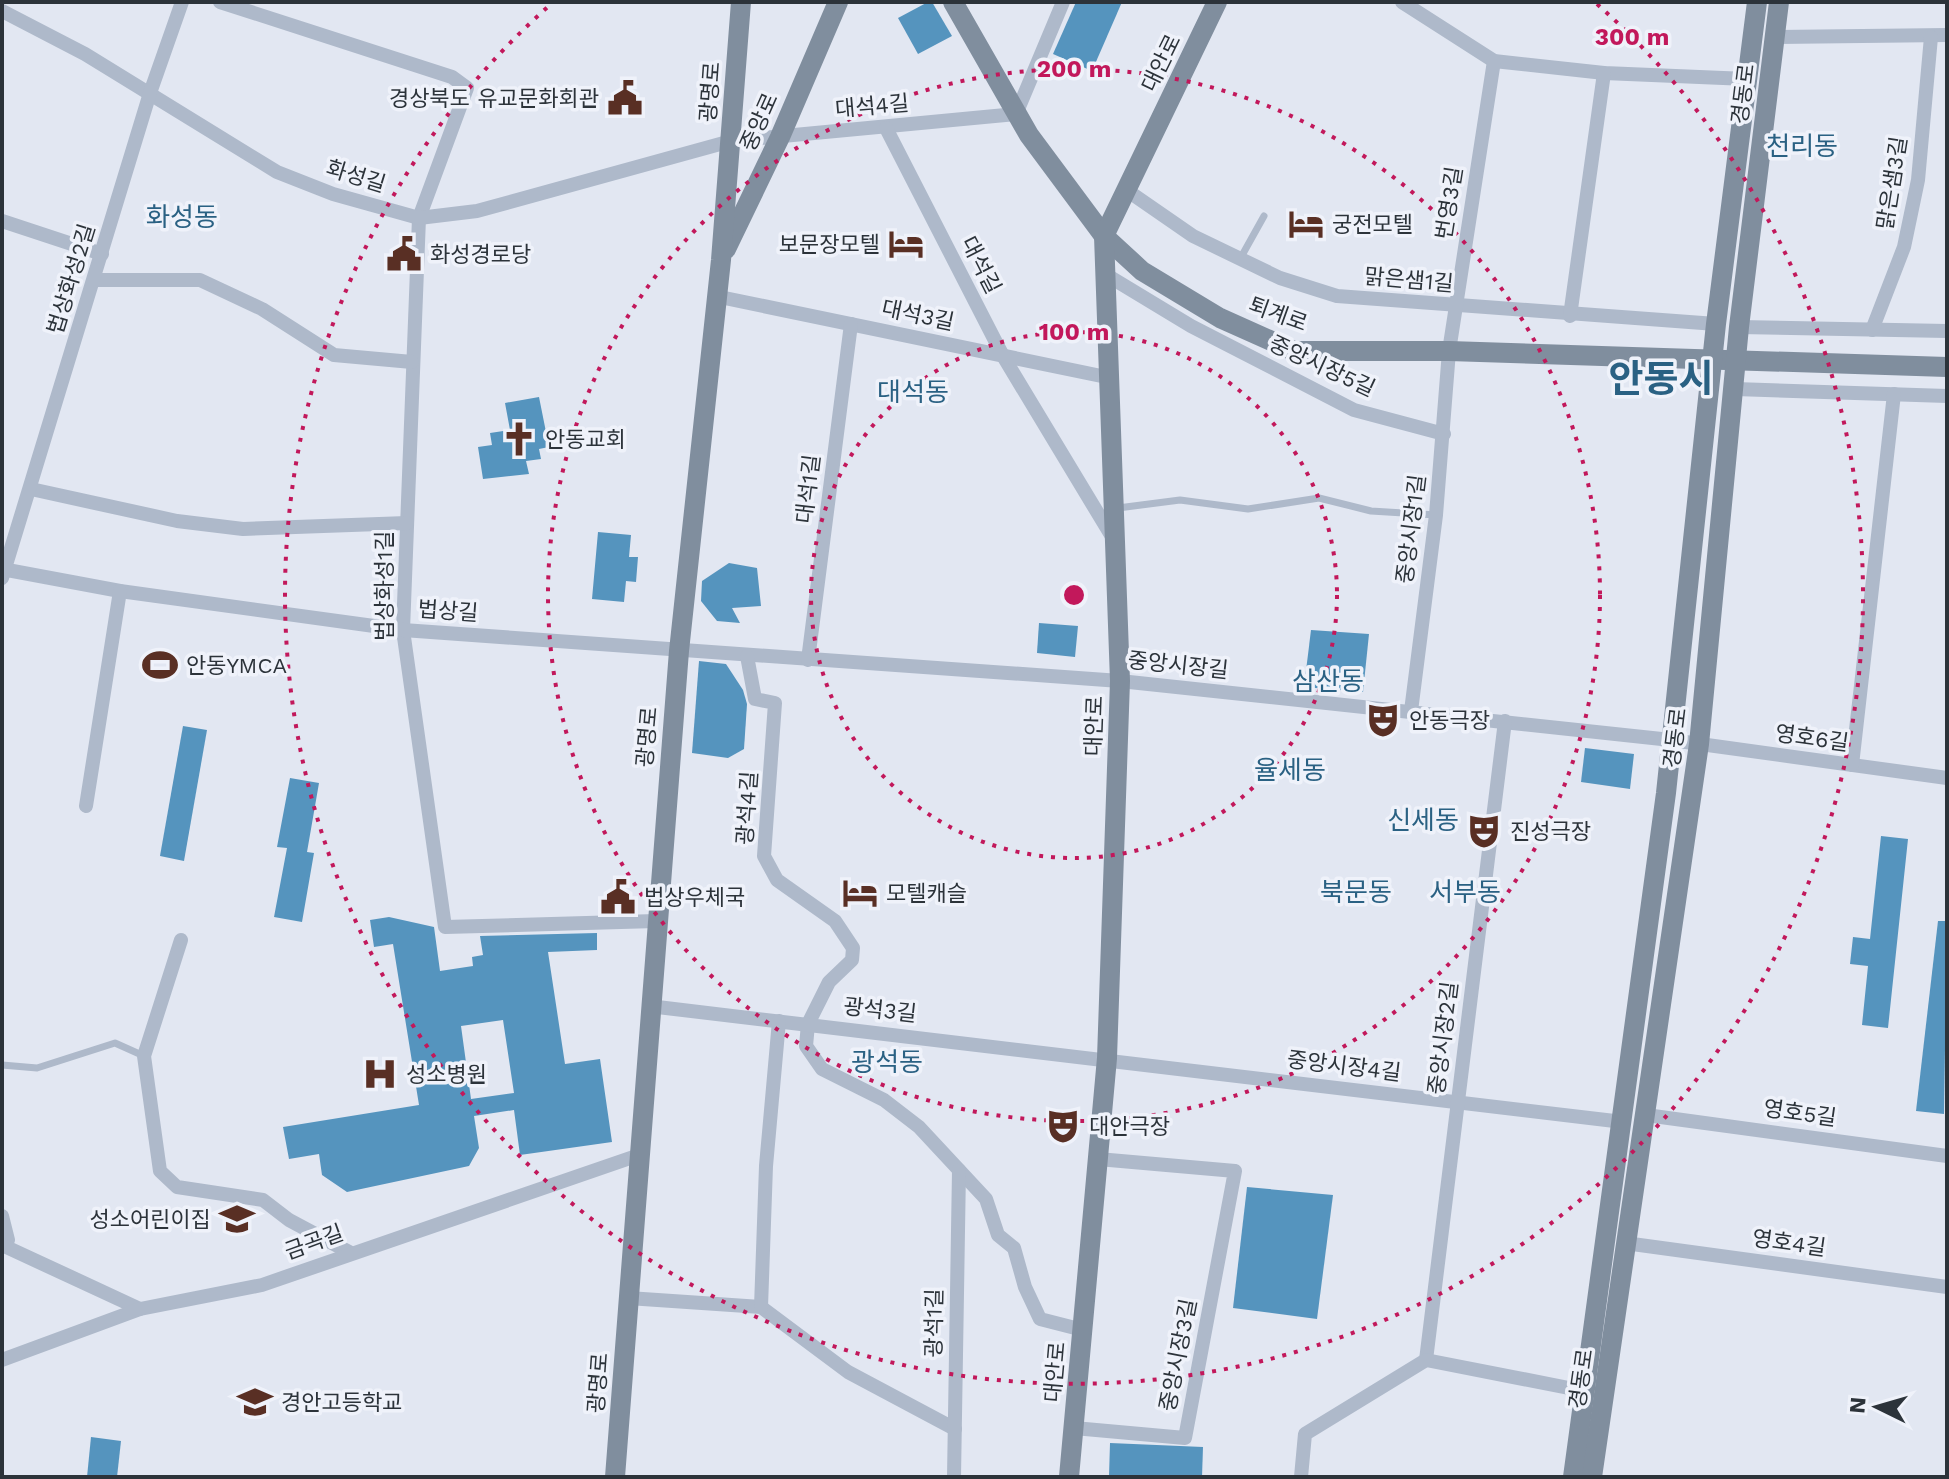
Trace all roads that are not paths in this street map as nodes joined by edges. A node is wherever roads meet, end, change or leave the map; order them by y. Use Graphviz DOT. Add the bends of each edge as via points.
graph roads {
  1 [pos="182,2"];
  2 [pos="220,2"];
  3 [pos="741,2"];
  4 [pos="838,2"];
  5 [pos="953,2"];
  6 [pos="1063,2"];
  7 [pos="1217,2"];
  8 [pos="1402,2"];
  9 [pos="1757,2"];
  10 [pos="1779,2"];
  11 [pos="3,12"];
  12 [pos="1947,35"];
  13 [pos="1775,37"];
  14 [pos="1931,37"];
  15 [pos="1494,61"];
  16 [pos="1604,73"];
  17 [pos="1747,79"];
  18 [pos="150,93"];
  19 [pos="1016,114"];
  20 [pos="886,128"];
  21 [pos="780,137"];
  22 [pos="731,141"];
  23 [pos="1125,189"];
  24 [pos="1264,216"];
  25 [pos="419,218"];
  26 [pos="2,221"];
  27 [pos="1104,236"];
  28 [pos="102,254"];
  29 [pos="1240,259"];
  30 [pos="721,260"];
  31 [pos="1105,274"];
  32 [pos="94,280"];
  33 [pos="715,296"];
  34 [pos="1455,306"];
  35 [pos="1570,316"];
  36 [pos="851,324"];
  37 [pos="1716,324"];
  38 [pos="1739,327"];
  39 [pos="1872,330"];
  40 [pos="1947,331"];
  41 [pos="1449,351"];
  42 [pos="1003,356"];
  43 [pos="1712,361"];
  44 [pos="412,362"];
  45 [pos="1736,362"];
  46 [pos="1947,367"];
  47 [pos="1111,378"];
  48 [pos="1735,389"];
  49 [pos="1894,394"];
  50 [pos="1947,396"];
  51 [pos="1444,434"];
  52 [pos="31,489"];
  53 [pos="1114,509"];
  54 [pos="1436,515"];
  55 [pos="407,523"];
  56 [pos="1117,544"];
  57 [pos="3,573"];
  58 [pos="120,591"];
  59 [pos="403,630"];
  60 [pos="679,651"];
  61 [pos="747,656"];
  62 [pos="808,660"];
  63 [pos="1120,681"];
  64 [pos="1411,711"];
  65 [pos="1505,721"];
  66 [pos="1671,740"];
  67 [pos="1699,744"];
  68 [pos="1852,765"];
  69 [pos="1947,778"];
  70 [pos="86,806"];
  71 [pos="656,921"];
  72 [pos="181,940"];
  73 [pos="649,1006"];
  74 [pos="779,1021"];
  75 [pos="808,1024"];
  76 [pos="144,1056"];
  77 [pos="1107,1058"];
  78 [pos="2,1065"];
  79 [pos="1457,1103"];
  80 [pos="1646,1115"];
  81 [pos="1623,1122"];
  82 [pos="639,1155"];
  83 [pos="1947,1156"];
  84 [pos="1098,1159"];
  85 [pos="959,1170"];
  86 [pos="2,1216"];
  87 [pos="5,1242"];
  88 [pos="1625,1243"];
  89 [pos="349,1252"];
  90 [pos="1947,1287"];
  91 [pos="628,1298"];
  92 [pos="761,1307"];
  93 [pos="140,1309"];
  94 [pos="1083,1330"];
  95 [pos="2,1360"];
  96 [pos="1426,1360"];
  97 [pos="1584,1391"];
  98 [pos="1074,1428"];
  99 [pos="955,1429"];
  100 [pos="615,1477"];
  101 [pos="954,1477"];
  102 [pos="1069,1477"];
  103 [pos="1301,1477"];
  104 [pos="1573,1477"];
  105 [pos="1592,1477"];
  1 -- 18 [label="street, 법상화성2길"];
  2 -- 25 [label="street, 법상화성1길" via="452,77 467,88"];
  3 -- 22 [label="street, 광명로"];
  4 -- 21 [label="street, 중앙로"];
  5 -- 19 [label="street, 퇴계로"];
  6 -- 19 [label="street"];
  7 -- 23 [label="street, 대안로"];
  8 -- 15 [label="street"];
  9 -- 17 [label="street, 경동로"];
  10 -- 13 [label="street, 경동로"];
  11 -- 18 [label="street, 화성길"];
  12 -- 14 [label="street"];
  13 -- 14 [label="street"];
  13 -- 38 [label="street, 경동로"];
  14 -- 39 [label="street, 맑은샘3길" via="1918,180 1904,247"];
  15 -- 16 [label="street"];
  15 -- 34 [label="street, 번영3길"];
  16 -- 17 [label="street"];
  16 -- 35 [label="street"];
  17 -- 37 [label="street, 경동로"];
  18 -- 25 [label="street, 화성길" via="277,172"];
  18 -- 28 [label="street, 법상화성2길"];
  19 -- 20 [label="street, 대석4길"];
  19 -- 27 [label="street, 퇴계로"];
  20 -- 21 [label="street, 대석4길"];
  20 -- 42 [label="street, 대석길"];
  21 -- 22 [label="street, 대석4길"];
  21 -- 30 [label="street, 중앙로"];
  22 -- 25 [label="street, 화성길" via="477,211"];
  22 -- 30 [label="street, 광명로"];
  23 -- 27 [label="street, 대안로"];
  23 -- 29 [label="street, 맑은샘1길" via="1193,236"];
  24 -- 29 [label="lane"];
  25 -- 44 [label="street, 법상화성1길"];
  26 -- 28 [label="street"];
  27 -- 31 [label="street, 대안로"];
  27 -- 41 [label="street, 퇴계로" via="1168,287 1220,318 1294,351"];
  28 -- 32 [label="street, 법상화성2길"];
  29 -- 34 [label="street, 맑은샘1길" via="1337,296"];
  30 -- 33 [label="street, 광명로"];
  31 -- 47 [label="street, 대안로"];
  31 -- 51 [label="street, 중앙시장5길" via="1191,326 1354,410"];
  32 -- 44 [label="street" via="200,280 262,309 334,355"];
  32 -- 52 [label="street, 법상화성2길"];
  33 -- 36 [label="street, 대석3길"];
  33 -- 60 [label="street, 광명로"];
  34 -- 35 [label="street, 맑은샘1길"];
  34 -- 41 [label="street, 번영3길"];
  35 -- 37 [label="street, 맑은샘1길"];
  36 -- 42 [label="street, 대석3길"];
  36 -- 62 [label="street, 대석1길"];
  37 -- 43 [label="street, 경동로"];
  38 -- 39 [label="street"];
  38 -- 45 [label="street, 경동로"];
  39 -- 40 [label="street"];
  41 -- 43 [label="street, 퇴계로"];
  41 -- 51 [label="street, 중앙시장1길"];
  42 -- 47 [label="street, 대석3길"];
  42 -- 56 [label="street, 대석길"];
  43 -- 45 [label="street, 퇴계로"];
  43 -- 66 [label="street, 경동로"];
  44 -- 55 [label="street, 법상화성1길"];
  45 -- 46 [label="street, 퇴계로"];
  45 -- 48 [label="street, 경동로"];
  47 -- 53 [label="street, 대안로"];
  48 -- 49 [label="street"];
  48 -- 67 [label="street, 경동로"];
  49 -- 50 [label="street"];
  49 -- 68 [label="street"];
  51 -- 54 [label="street, 중앙시장1길"];
  52 -- 55 [label="street" via="177,521 243,529"];
  52 -- 57 [label="street, 법상화성2길"];
  53 -- 54 [label="lane" via="1180,500 1248,509 1319,498 1371,511"];
  53 -- 56 [label="street, 대안로"];
  54 -- 64 [label="street, 중앙시장1길"];
  55 -- 59 [label="street, 법상화성1길"];
  56 -- 63 [label="street, 대안로"];
  57 -- 58 [label="street, 법상길"];
  58 -- 59 [label="street, 법상길"];
  58 -- 70 [label="street"];
  59 -- 60 [label="street, 법상길"];
  59 -- 71 [label="street, 법상화성1길" via="445,927"];
  60 -- 61 [label="street, 중앙시장길"];
  60 -- 71 [label="street, 광명로"];
  61 -- 62 [label="street, 중앙시장길"];
  61 -- 75 [label="street, 광석4길" via="755,699 775,703 764,856 777,880 835,921 853,948 852,960 829,982"];
  62 -- 63 [label="street, 중앙시장길"];
  63 -- 64 [label="street, 중앙시장길"];
  63 -- 77 [label="street, 대안로"];
  64 -- 65 [label="street, 중앙시장길"];
  65 -- 66 [label="street, 중앙시장길"];
  65 -- 79 [label="street, 중앙시장2길"];
  66 -- 67 [label="street, 영호6길"];
  66 -- 81 [label="street, 경동로"];
  67 -- 68 [label="street, 영호6길"];
  67 -- 80 [label="street, 경동로"];
  68 -- 69 [label="street, 영호6길"];
  71 -- 73 [label="street, 광명로"];
  72 -- 76 [label="street"];
  73 -- 74 [label="street, 광석3길"];
  73 -- 82 [label="street, 광명로"];
  74 -- 75 [label="street, 광석3길"];
  74 -- 92 [label="street"];
  75 -- 77 [label="street, 광석3길"];
  75 -- 85 [label="street" via="806,1046 822,1069 884,1100 919,1127"];
  76 -- 78 [label="lane" via="115,1043 37,1068"];
  76 -- 89 [label="street" via="160,1171 177,1187 263,1200"];
  77 -- 79 [label="street, 중앙시장4길"];
  77 -- 84 [label="street, 대안로"];
  79 -- 81 [label="street, 중앙시장4길"];
  79 -- 96 [label="street, 중앙시장2길"];
  80 -- 83 [label="street, 영호5길"];
  80 -- 88 [label="street, 경동로"];
  81 -- 97 [label="street, 경동로"];
  82 -- 89 [label="street, 금곡길"];
  82 -- 91 [label="street, 광명로"];
  84 -- 94 [label="street, 대안로"];
  84 -- 98 [label="street, 중앙시장3길" via="1235,1171 1185,1438"];
  85 -- 94 [label="street" via="986,1199 998,1235 1014,1248 1040,1319"];
  85 -- 99 [label="street, 광석1길"];
  86 -- 87 [label="street"];
  87 -- 93 [label="street"];
  88 -- 90 [label="street, 영호4길"];
  88 -- 105 [label="street, 경동로"];
  89 -- 93 [label="street, 금곡길" via="262,1285"];
  91 -- 92 [label="street"];
  91 -- 100 [label="street, 광명로"];
  92 -- 99 [label="street" via="848,1372"];
  93 -- 95 [label="street, 금곡길"];
  94 -- 98 [label="street, 대안로"];
  96 -- 97 [label="street"];
  96 -- 103 [label="street" via="1305,1434"];
  97 -- 104 [label="street, 경동로"];
  98 -- 102 [label="street, 대안로"];
  99 -- 101 [label="street, 광석1길"];
}
